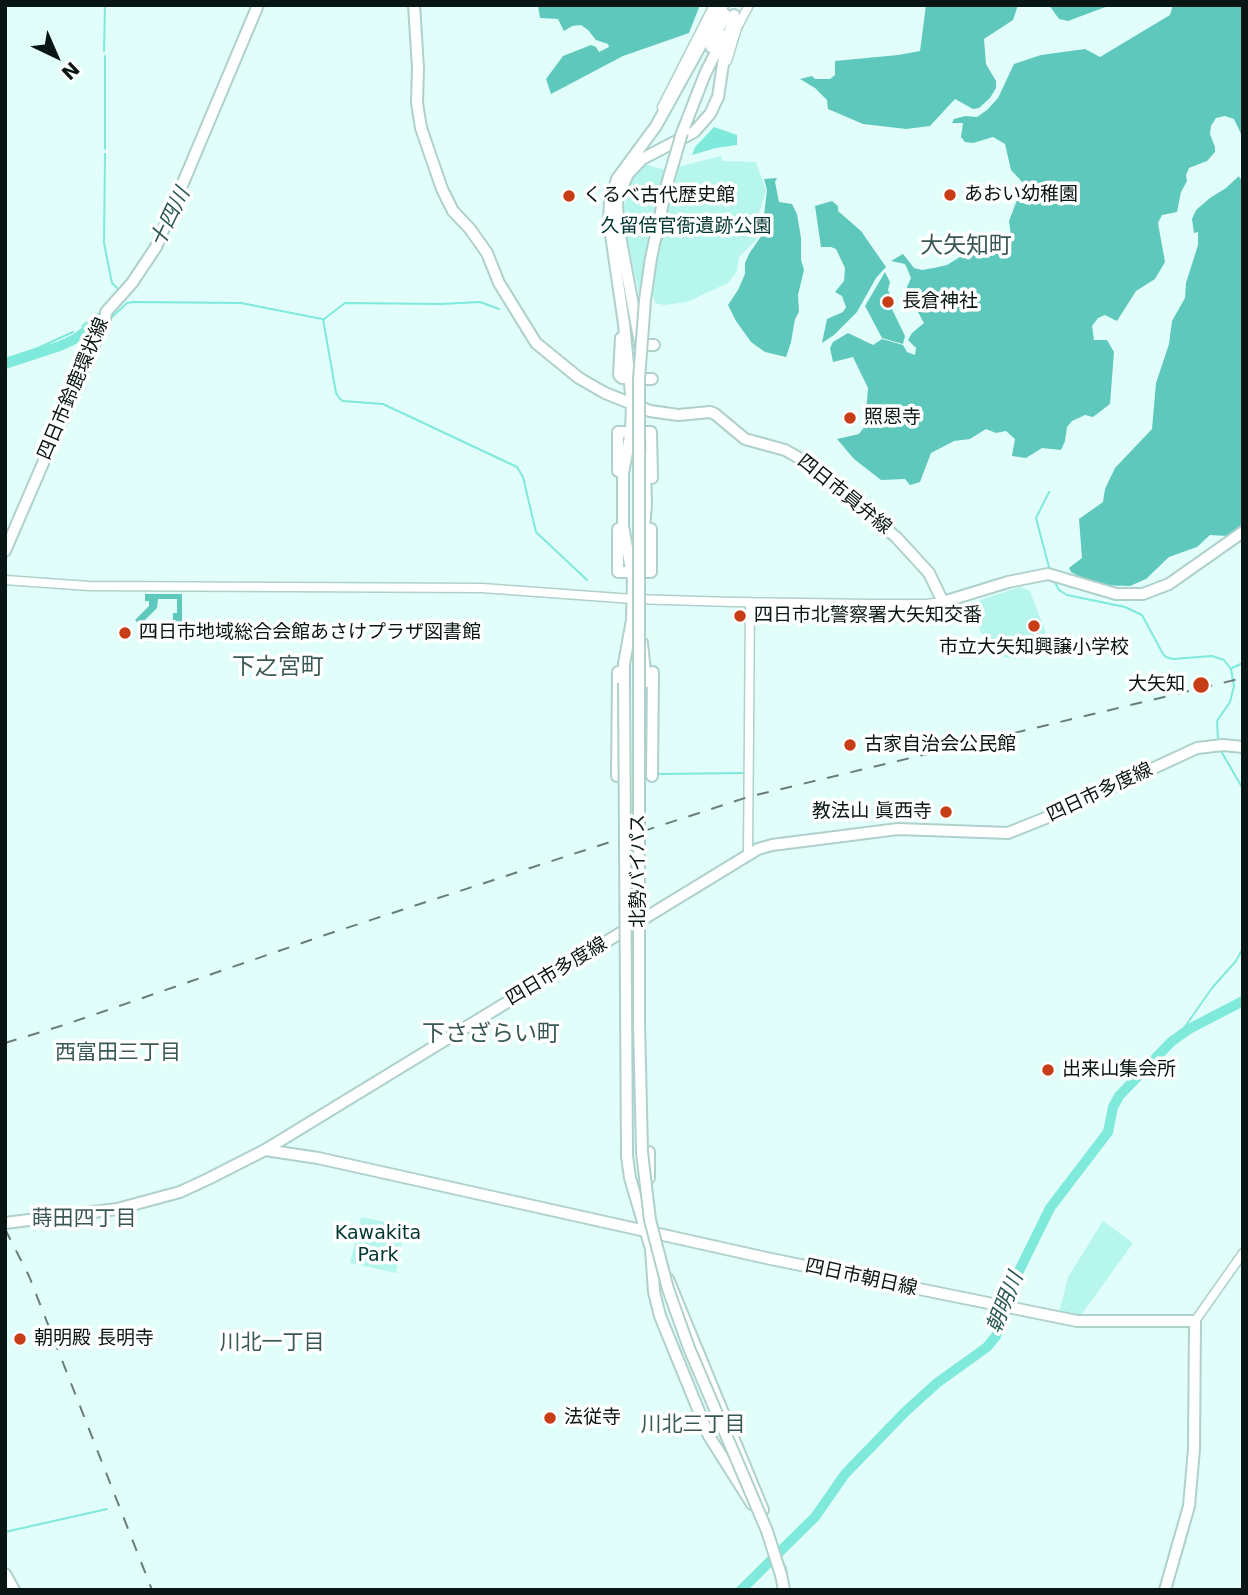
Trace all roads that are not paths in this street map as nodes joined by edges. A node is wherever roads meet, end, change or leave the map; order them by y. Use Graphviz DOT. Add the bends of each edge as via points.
graph roads {
  1 [pos="258,5"];
  2 [pos="414,5"];
  3 [pos="715,5"];
  4 [pos="723,5"];
  5 [pos="750,5"];
  6 [pos="734,9"];
  7 [pos="721,72"];
  8 [pos="656,126"];
  9 [pos="638,323"];
  10 [pos="624,324"];
  11 [pos="640,345"];
  12 [pos="654,345"];
  13 [pos="641,379"];
  14 [pos="634,405"];
  15 [pos="634,432"];
  16 [pos="621,504"];
  17 [pos="649,504"];
  18 [pos="1243,532"];
  19 [pos="5,551"];
  20 [pos="636,572"];
  21 [pos="5,580"];
  22 [pos="636,599"];
  23 [pos="943,602"];
  24 [pos="750,603"];
  25 [pos="642,648"];
  26 [pos="624,664"];
  27 [pos="1243,747"];
  28 [pos="617,776"];
  29 [pos="652,776"];
  30 [pos="748,854"];
  31 [pos="265,1150"];
  32 [pos="5,1223"];
  33 [pos="651,1233"];
  34 [pos="1243,1253"];
  35 [pos="1195,1321"];
  36 [pos="772,1544"];
  37 [pos="5,1574"];
  38 [pos="781,1575"];
  39 [pos="14,1590"];
  40 [pos="784,1590"];
  41 [pos="1165,1590"];
  1 -- 19 [label="main road, 四日市鈴鹿環状線" via="156,247 106,316"];
  2 -- 14 [label="main road, 四日市員弁線" via="421,128 453,211 487,253 499,283 540,349 579,378"];
  3 -- 8 [label="street" via="666,96"];
  4 -- 8 [label="main road"];
  5 -- 7 [label="street"];
  6 -- 7 [label="main road"];
  6 -- 36 [label="main road, 北勢バイパス, bridge" via="700,74 667,184 645,300 639,379 642,1152 650,1220 671,1299"];
  7 -- 9 [label="main road" via="718,97 705,121 642,159 620,192 618,225"];
  8 -- 10 [label="main road" via="617,179 610,201"];
  9 -- 10 [label="main road"];
  9 -- 11 [label="main road"];
  10 -- 13 [label="main road"];
  11 -- 12 [label="main road"];
  11 -- 13 [label="main road"];
  13 -- 14 [label="main road"];
  14 -- 15 [label="main road"];
  14 -- 23 [label="main road, 四日市員弁線" via="668,415 715,414 745,439 805,461 897,537 929,573"];
  15 -- 16 [label="main road" via="623,473"];
  15 -- 17 [label="main road" via="652,432"];
  16 -- 17 [label="main road"];
  16 -- 20 [label="main road" via="624,537"];
  17 -- 20 [label="main road" via="651,572"];
  18 -- 23 [label="main road" via="1169,584 1143,594 1104,592 1053,574"];
  20 -- 22 [label="main road"];
  21 -- 22 [label="street" via="89,586 482,587"];
  22 -- 24 [label="street"];
  22 -- 25 [label="main road"];
  22 -- 26 [label="main road"];
  23 -- 24 [label="street"];
  24 -- 30 [label="street"];
  25 -- 29 [label="main road" via="653,673"];
  25 -- 33 [label="main road"];
  26 -- 28 [label="main road" via="617,678"];
  26 -- 33 [label="main road, bridge" via="627,1156 630,1178"];
  27 -- 30 [label="main road, 四日市多度線" via="1197,748 1008,832 898,829 772,845"];
  30 -- 31 [label="main road, 四日市多度線"];
  31 -- 32 [label="main road, 四日市多度線" via="180,1192 152,1200 67,1217"];
  31 -- 33 [label="main road, 四日市朝日線"];
  33 -- 35 [label="main road, 四日市朝日線" via="1077,1321"];
  33 -- 36 [label="main road, bridge" via="660,1316 709,1436"];
  33 -- 38 [label="main road, bridge" via="764,1511"];
  34 -- 35 [label="street"];
  35 -- 41 [label="main road" via="1189,1506"];
  36 -- 38 [label="main road, 北勢バイパス, bridge"];
  37 -- 39 [label="main road"];
  38 -- 40 [label="main road, 北勢バイパス"];
}
